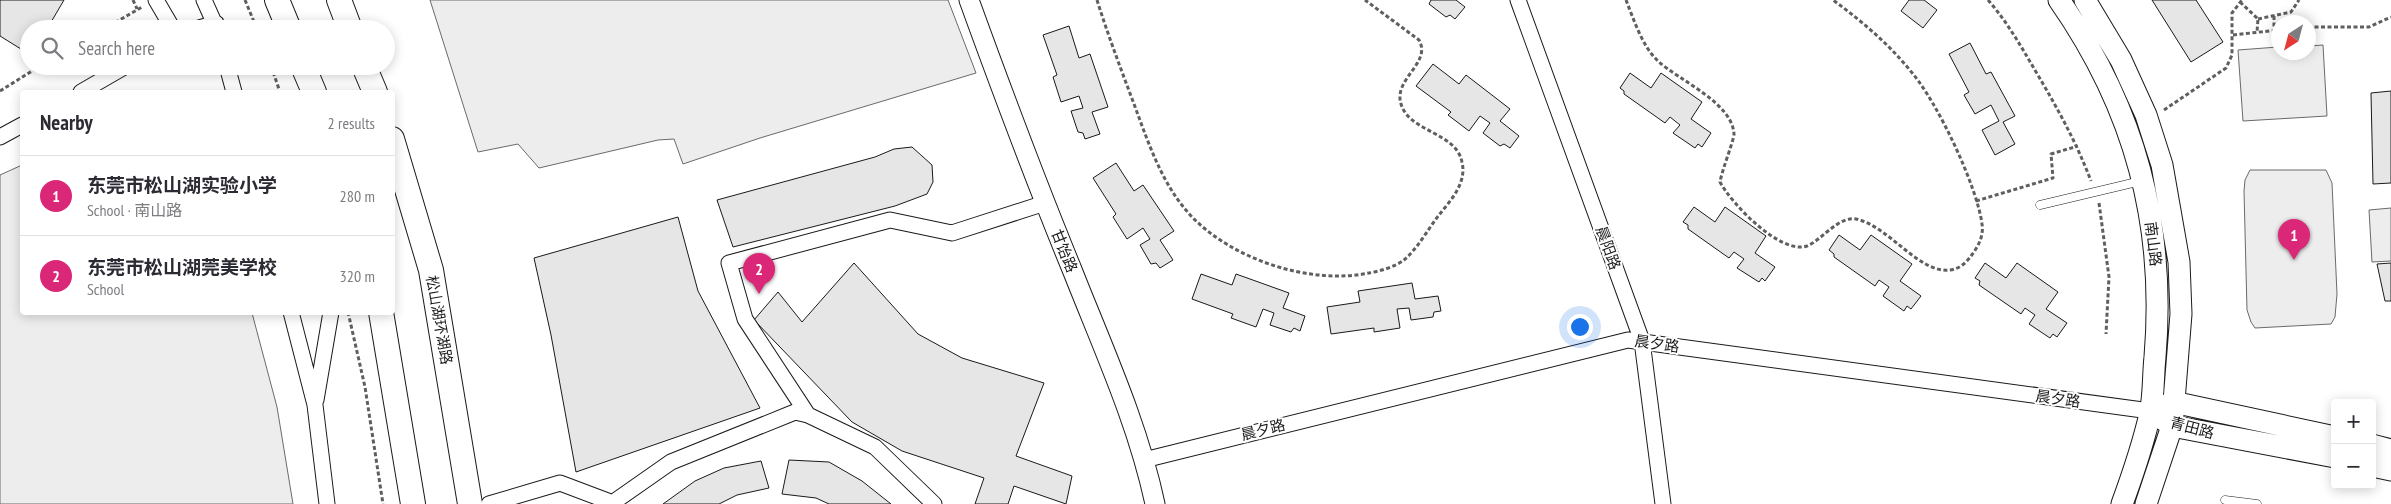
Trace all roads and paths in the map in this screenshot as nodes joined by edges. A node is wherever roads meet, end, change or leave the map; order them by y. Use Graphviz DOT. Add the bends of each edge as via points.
graph roads {
  1 [pos="133,0"];
  2 [pos="204,0"];
  3 [pos="245,0"];
  4 [pos="277,0"];
  5 [pos="338,0"];
  6 [pos="969,0"];
  7 [pos="1097,0"];
  8 [pos="1366,0"];
  9 [pos="1518,0"];
  10 [pos="1626,0"];
  11 [pos="1833,0"];
  12 [pos="1988,0"];
  13 [pos="2059,0"];
  14 [pos="2086,0"];
  15 [pos="2299,0"];
  16 [pos="2241,1"];
  17 [pos="151,2"];
  18 [pos="138,9"];
  19 [pos="2278,15"];
  20 [pos="2271,17"];
  21 [pos="2391,17"];
  22 [pos="2258,19"];
  23 [pos="119,20"];
  24 [pos="166,20"];
  25 [pos="213,20"];
  26 [pos="254,20"];
  27 [pos="285,20"];
  28 [pos="346,20"];
  29 [pos="2316,28"];
  30 [pos="2271,31"];
  31 [pos="2257,32"];
  32 [pos="2233,35"];
  33 [pos="26,75"];
  34 [pos="110,75"];
  35 [pos="229,75"];
  36 [pos="274,75"];
  37 [pos="307,75"];
  38 [pos="368,75"];
  39 [pos="84,90"];
  40 [pos="233,90"];
  41 [pos="279,90"];
  42 [pos="313,90"];
  43 [pos="374,90"];
  44 [pos="0,91"];
  45 [pos="2149,123"];
  46 [pos="20,126"];
  47 [pos="0,137"];
  48 [pos="2078,146"];
  49 [pos="395,149"];
  50 [pos="2143,180"];
  51 [pos="2094,192"];
  52 [pos="1976,200"];
  53 [pos="1045,202"];
  54 [pos="2040,205"];
  55 [pos="292,315"];
  56 [pos="330,315"];
  57 [pos="349,315"];
  58 [pos="382,315"];
  59 [pos="2106,334"];
  60 [pos="1642,341"];
  61 [pos="2174,402"];
  62 [pos="315,405"];
  63 [pos="2150,411"];
  64 [pos="808,415"];
  65 [pos="2172,426"];
  66 [pos="2331,436"];
  67 [pos="2376,446"];
  68 [pos="2391,450"];
  69 [pos="2331,456"];
  70 [pos="1144,460"];
  71 [pos="2376,467"];
  72 [pos="2391,470"];
  73 [pos="2225,500"];
  74 [pos="612,503"];
  75 [pos="327,504"];
  76 [pos="383,504"];
  77 [pos="413,504"];
  78 [pos="470,504"];
  79 [pos="489,504"];
  80 [pos="934,504"];
  81 [pos="1155,504"];
  82 [pos="1663,504"];
  83 [pos="2122,504"];
  84 [pos="2146,504"];
  85 [pos="2257,504"];
  1 -- 18 [label="path"];
  2 -- 25 [label="street"];
  3 -- 26 [label="path"];
  4 -- 27 [label="main road"];
  5 -- 28 [label="main road"];
  6 -- 53 [label="street, 甘饴路"];
  7 -- 8 [label="path" via="1158,166 1193,217 1234,249 1300,274 1333,277 1382,270 1404,260 1453,197 1463,177 1462,160 1450,144 1407,117 1400,103 1401,88 1422,54 1419,40"];
  9 -- 60 [label="street, 晨阳路"];
  10 -- 52 [label="path" via="1655,58 1711,100 1731,121 1734,135 1720,182 1735,204 1775,238 1789,246 1806,246 1853,218 1871,224 1935,269 1952,270 1960,267 1979,245 1982,226"];
  11 -- 52 [label="path" via="1880,36 1914,74 1932,101"];
  12 -- 48 [label="path" via="2006,21"];
  13 -- 50 [label="main road, 南山路" via="2101,70 2126,123"];
  14 -- 45 [label="main road, 南山路" via="2121,60"];
  15 -- 19 [label="path" via="2291,12"];
  16 -- 22 [label="path"];
  16 -- 32 [label="path" via="2232,13"];
  17 -- 18 [label="path"];
  17 -- 24 [label="street"];
  18 -- 23 [label="path"];
  20 -- 22 [label="path"];
  21 -- 29 [label="path" via="2369,27"];
  22 -- 31 [label="path"];
  30 -- 31 [label="path"];
  31 -- 32 [label="path"];
  32 -- 45 [label="path" via="2232,55 2226,68"];
  33 -- 44 [label="path"];
  34 -- 39 [label="street"];
  35 -- 40 [label="street"];
  36 -- 41 [label="path"];
  37 -- 42 [label="main road"];
  38 -- 43 [label="main road"];
  45 -- 61 [label="main road, 南山路" via="2162,165 2179,262 2181,314"];
  46 -- 47 [label="street"];
  48 -- 51 [label="path"];
  48 -- 52 [label="path" via="2051,154 2054,178"];
  49 -- 78 [label="main road, 松山湖环湖路" via="431,270"];
  50 -- 51 [label="lane"];
  50 -- 63 [label="main road, 南山路" via="2157,274 2158,314"];
  51 -- 54 [label="lane"];
  51 -- 59 [label="path" via="2100,208 2109,277"];
  53 -- 64 [label="street" via="952,233 890,220 729,263 744,319"];
  53 -- 70 [label="street, 甘饴路"];
  55 -- 62 [label="street"];
  56 -- 62 [label="street"];
  57 -- 76 [label="path" via="365,387"];
  58 -- 77 [label="main road"];
  60 -- 63 [label="street, 晨夕路"];
  60 -- 70 [label="street, 晨夕路" via="1628,340"];
  60 -- 82 [label="street, 晨阳路"];
  61 -- 63 [label="main road, 青田路"];
  61 -- 65 [label="main road, 南山路"];
  61 -- 66 [label="main road, 青田路"];
  62 -- 75 [label="street"];
  63 -- 65 [label="main road, 青田路"];
  63 -- 83 [label="main road, 南山路"];
  64 -- 74 [label="street" via="795,412 671,462"];
  64 -- 80 [label="street" via="874,447"];
  65 -- 69 [label="main road, 青田路"];
  65 -- 84 [label="main road, 南山路"];
  67 -- 68 [label="main road"];
  70 -- 81 [label="street, 甘饴路"];
  71 -- 72 [label="main road"];
  73 -- 85 [label="lane"];
  74 -- 79 [label="street" via="560,483"];
}
